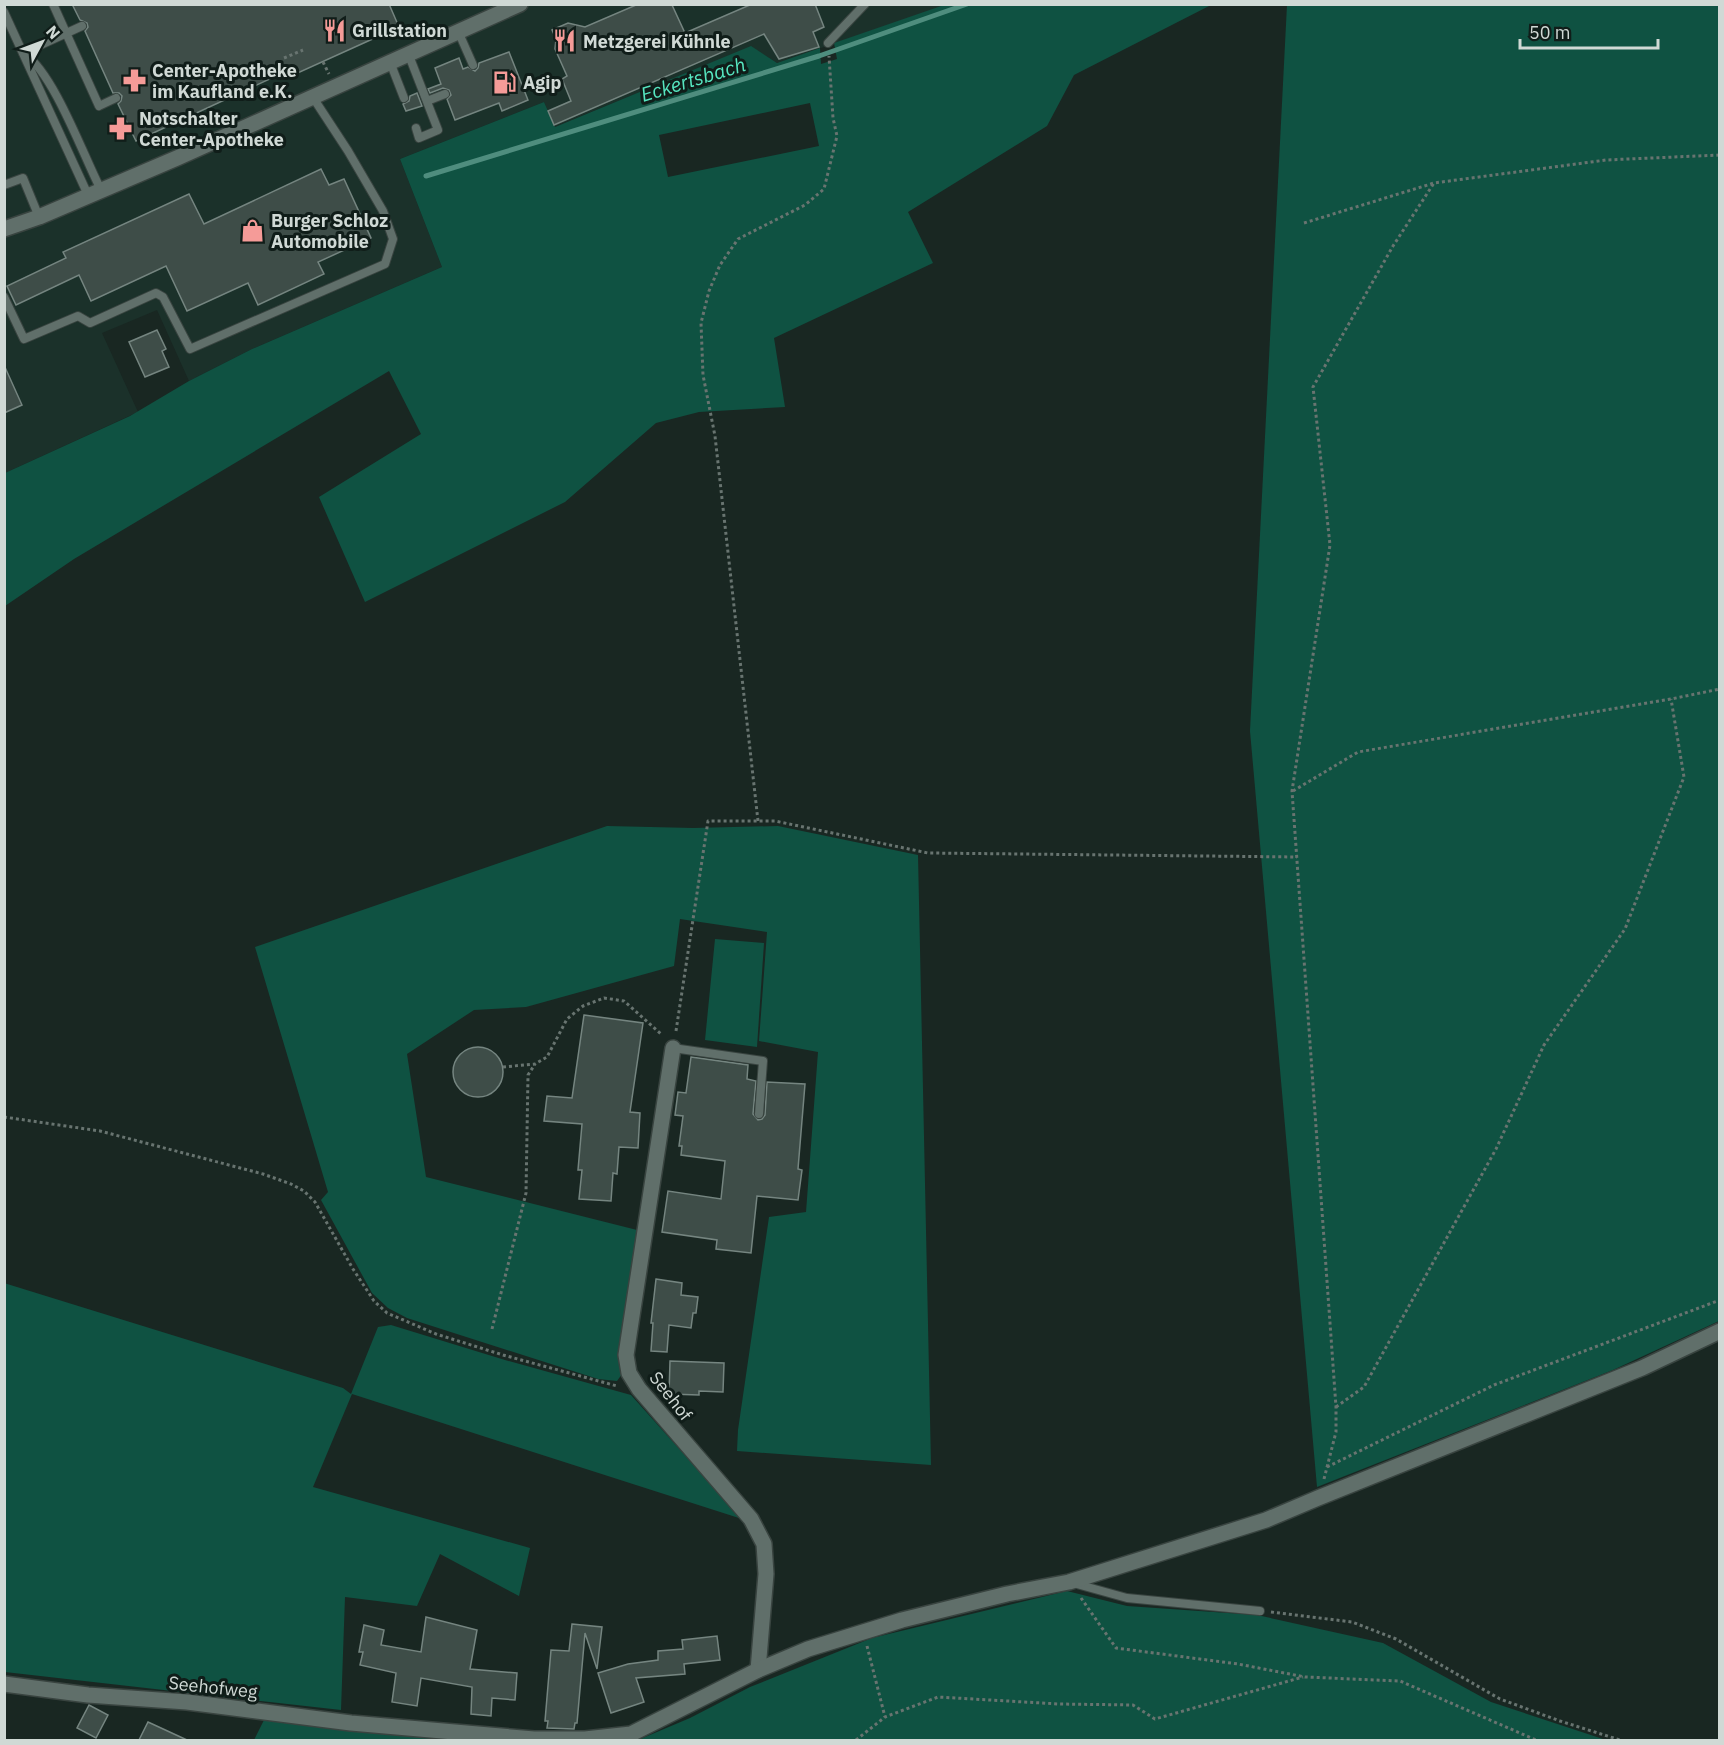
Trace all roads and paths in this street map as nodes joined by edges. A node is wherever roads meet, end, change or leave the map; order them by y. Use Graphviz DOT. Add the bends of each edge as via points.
graph roads {
  1 [pos="53,4"];
  2 [pos="865,4"];
  3 [pos="512,6"];
  4 [pos="4,12"];
  5 [pos="82,26"];
  6 [pos="459,31"];
  7 [pos="66,33"];
  8 [pos="828,43"];
  9 [pos="303,50"];
  10 [pos="23,53"];
  11 [pos="408,53"];
  12 [pos="284,58"];
  13 [pos="390,62"];
  14 [pos="830,64"];
  15 [pos="473,66"];
  16 [pos="445,94"];
  17 [pos="312,96"];
  18 [pos="116,98"];
  19 [pos="404,98"];
  20 [pos="427,101"];
  21 [pos="416,128"];
  22 [pos="1719,155"];
  23 [pos="1434,183"];
  24 [pos="4,185"];
  25 [pos="94,193"];
  26 [pos="39,217"];
  27 [pos="1304,223"];
  28 [pos="4,229"];
  29 [pos="4,297"];
  30 [pos="1719,689"];
  31 [pos="1671,699"];
  32 [pos="1292,791"];
  33 [pos="758,821"];
  34 [pos="1297,857"];
  35 [pos="673,1048"];
  36 [pos="535,1064"];
  37 [pos="503,1067"];
  38 [pos="759,1114"];
  39 [pos="4,1117"];
  40 [pos="1719,1300"];
  41 [pos="492,1329"];
  42 [pos="1719,1331"];
  43 [pos="639,1389"];
  44 [pos="1336,1407"];
  45 [pos="1327,1467"];
  46 [pos="1318,1498"];
  47 [pos="1069,1582"];
  48 [pos="1260,1611"];
  49 [pos="863,1632"];
  50 [pos="758,1670"];
  51 [pos="1305,1677"];
  52 [pos="4,1684"];
  53 [pos="885,1717"];
  54 [pos="631,1737"];
  55 [pos="856,1740"];
  56 [pos="1536,1740"];
  57 [pos="1620,1740"];
  1 -- 7 [label="lane"];
  2 -- 8 [label="lane"];
  3 -- 6 [label="street"];
  4 -- 10 [label="lane"];
  5 -- 7 [label="lane"];
  6 -- 11 [label="street"];
  6 -- 15 [label="lane"];
  7 -- 10 [label="lane"];
  7 -- 18 [label="lane" via="99,106"];
  9 -- 12 [label="path"];
  10 -- 25 [label="lane"];
  10 -- 25 [label="lane" via="37,64 57,97"];
  11 -- 13 [label="street"];
  11 -- 20 [label="lane"];
  13 -- 17 [label="street"];
  13 -- 19 [label="lane"];
  14 -- 33 [label="path" via="837,136 824,189 805,205 738,239 720,265 701,323"];
  16 -- 20 [label="lane"];
  17 -- 25 [label="street"];
  17 -- 29 [label="lane" via="383,211 393,239 385,264 190,349 163,297 156,293 90,323 78,316 24,339"];
  20 -- 21 [label="lane" via="438,130 419,138"];
  22 -- 23 [label="path" via="1606,160"];
  23 -- 27 [label="path"];
  23 -- 32 [label="path" via="1393,246 1313,387 1330,545"];
  24 -- 26 [label="lane" via="21,174"];
  25 -- 26 [label="street"];
  26 -- 28 [label="street"];
  30 -- 31 [label="path"];
  31 -- 32 [label="path" via="1358,752"];
  31 -- 44 [label="path" via="1684,777 1625,929 1544,1046 1496,1149 1364,1387"];
  32 -- 34 [label="path"];
  33 -- 34 [label="path" via="775,821 928,853"];
  33 -- 35 [label="path" via="708,821"];
  34 -- 44 [label="path"];
  35 -- 36 [label="path" via="624,1000 604,998 583,1006 567,1020 547,1057"];
  35 -- 38 [label="lane" via="763,1061"];
  35 -- 43 [label="street, Seehof" via="626,1355 629,1373"];
  36 -- 37 [label="path"];
  36 -- 41 [label="path" via="528,1075 526,1193"];
  39 -- 43 [label="path" via="100,1131 291,1184 315,1202 358,1277 387,1313 492,1352"];
  40 -- 45 [label="path" via="1494,1385"];
  42 -- 46 [label="street" via="1642,1368"];
  43 -- 50 [label="street, Seehof" via="751,1519 764,1544 765,1606"];
  44 -- 45 [label="path" via="1336,1432"];
  45 -- 46 [label="path"];
  46 -- 47 [label="street" via="1266,1520"];
  47 -- 48 [label="lane" via="1127,1598"];
  47 -- 49 [label="street"];
  47 -- 51 [label="path" via="1116,1648"];
  48 -- 57 [label="path" via="1352,1622 1396,1639 1500,1699"];
  49 -- 50 [label="street"];
  49 -- 53 [label="path"];
  50 -- 54 [label="street"];
  51 -- 53 [label="path" via="1155,1719 1133,1705 938,1697"];
  51 -- 56 [label="path" via="1400,1681"];
  52 -- 54 [label="street, Seehofweg" via="417,1729 552,1740"];
  53 -- 55 [label="path"];
}
